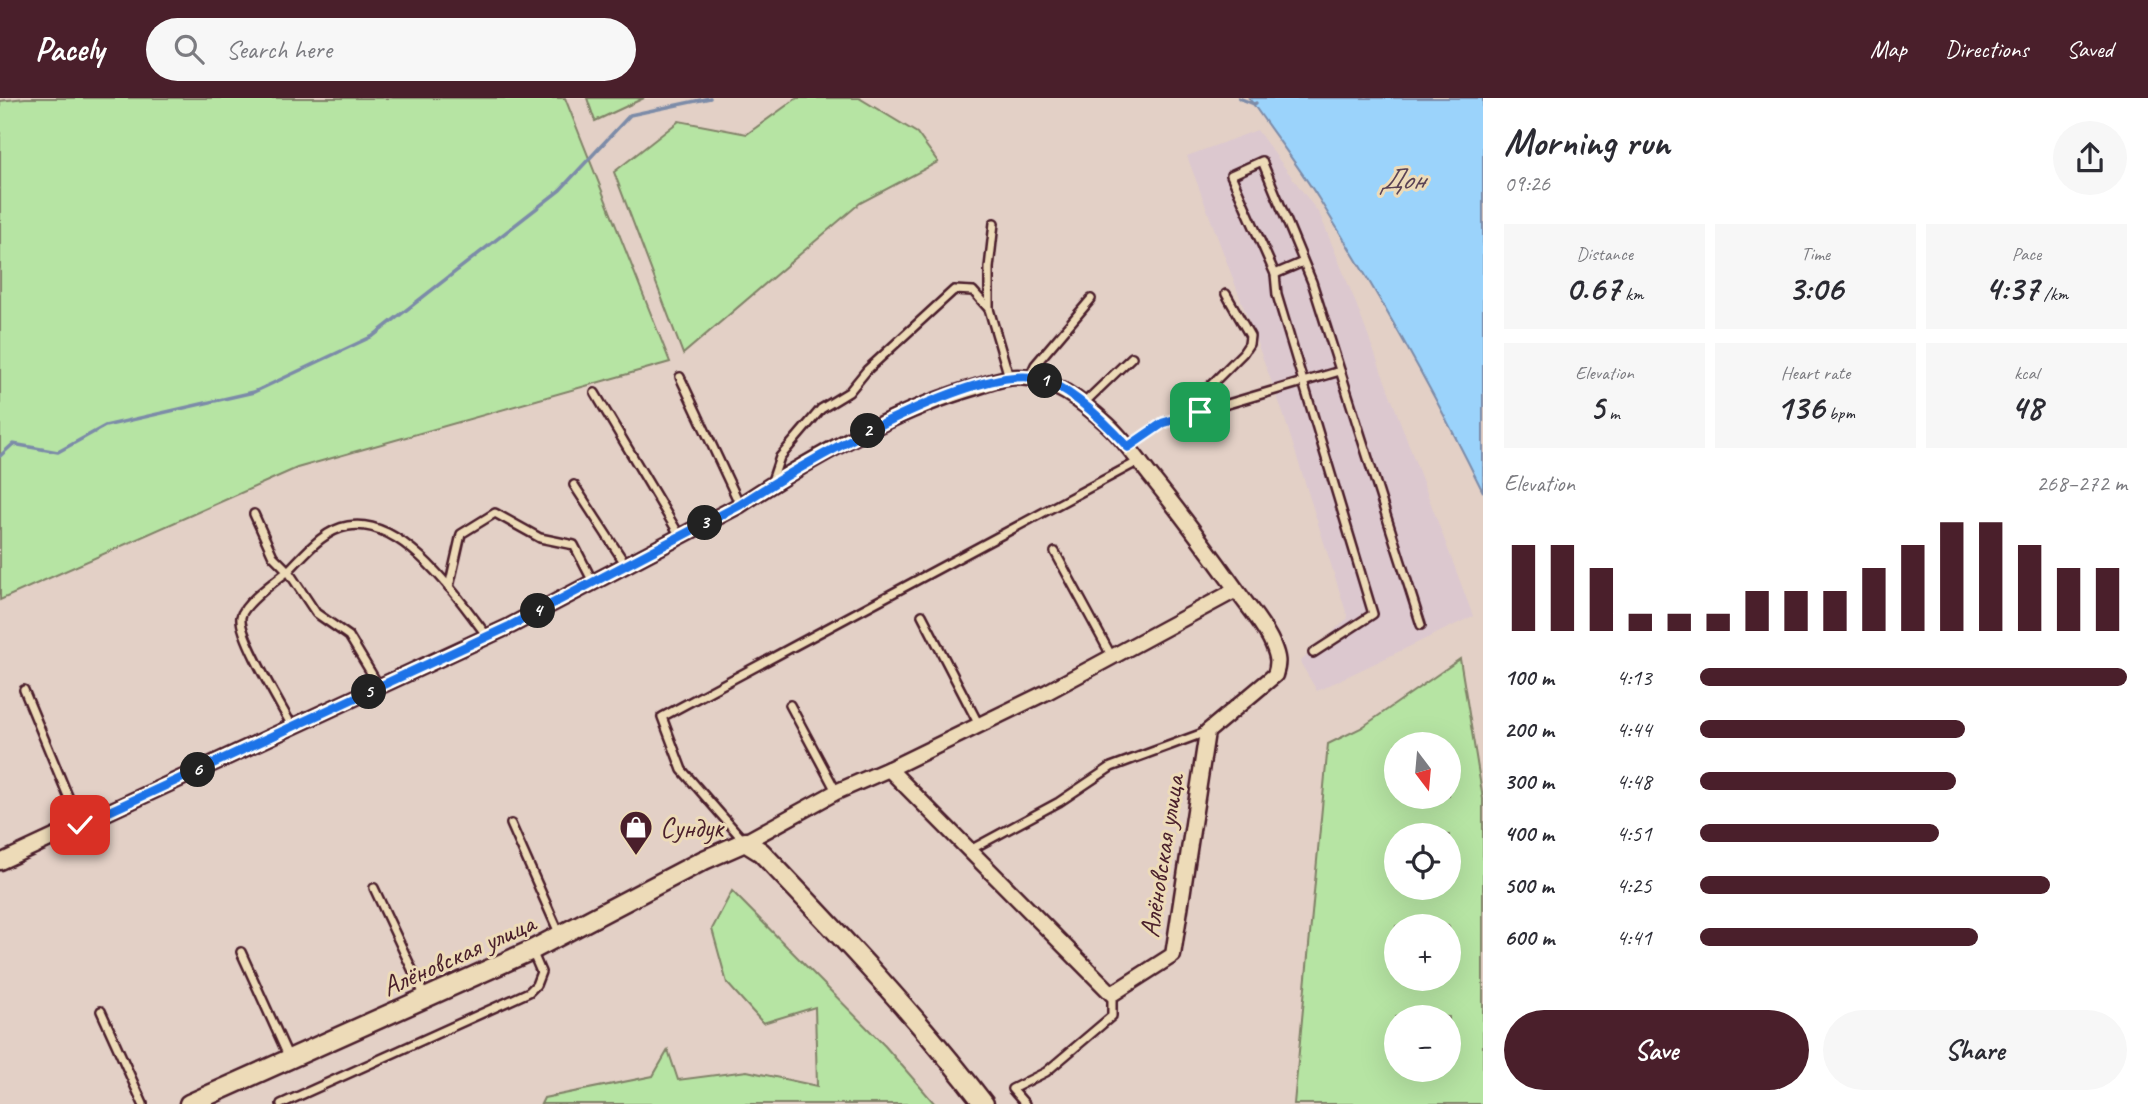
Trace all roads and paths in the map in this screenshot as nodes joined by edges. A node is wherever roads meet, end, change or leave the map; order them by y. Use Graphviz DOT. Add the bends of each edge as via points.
graph roads {
  1 [pos="994,223"];
  2 [pos="1303,262"];
  3 [pos="1275,274"];
  4 [pos="1226,294"];
  5 [pos="1091,299"];
  6 [pos="989,309"];
  7 [pos="1132,357"];
  8 [pos="1340,371"];
  9 [pos="680,377"];
  10 [pos="1009,378"];
  11 [pos="1028,378"];
  12 [pos="1304,382"];
  13 [pos="595,393"];
  14 [pos="1082,405"];
  15 [pos="1200,412"];
  16 [pos="1128,447"];
  17 [pos="1139,461"];
  18 [pos="771,484"];
  19 [pos="574,485"];
  20 [pos="740,505"];
  21 [pos="254,514"];
  22 [pos="680,536"];
  23 [pos="1055,552"];
  24 [pos="626,565"];
  25 [pos="288,571"];
  26 [pos="593,582"];
  27 [pos="449,587"];
  28 [pos="1236,590"];
  29 [pos="922,615"];
  30 [pos="1420,625"];
  31 [pos="488,636"];
  32 [pos="1313,653"];
  33 [pos="1112,658"];
  34 [pos="379,687"];
  35 [pos="24,690"];
  36 [pos="790,705"];
  37 [pos="979,725"];
  38 [pos="292,727"];
  39 [pos="1207,732"];
  40 [pos="889,769"];
  41 [pos="836,792"];
  42 [pos="511,824"];
  43 [pos="80,825"];
  44 [pos="745,842"];
  45 [pos="969,850"];
  46 [pos="0,862"];
  47 [pos="374,888"];
  48 [pos="560,936"];
  49 [pos="531,950"];
  50 [pos="241,952"];
  51 [pos="1112,994"];
  52 [pos="426,998"];
  53 [pos="100,1011"];
  54 [pos="289,1058"];
  55 [pos="143,1104"];
  56 [pos="189,1104"];
  57 [pos="281,1104"];
  58 [pos="984,1104"];
  59 [pos="1025,1104"];
  1 -- 6 [label="lane"];
  2 -- 3 [label="lane"];
  2 -- 3 [label="lane" via="1262,161 1231,175"];
  2 -- 8 [label="lane"];
  3 -- 12 [label="lane"];
  4 -- 15 [label="lane" via="1250,336 1249,344 1207,389"];
  5 -- 11 [label="lane"];
  6 -- 10 [label="lane"];
  6 -- 18 [label="lane" via="973,291 954,289 849,392 821,409 780,457"];
  7 -- 14 [label="lane"];
  8 -- 12 [label="lane"];
  8 -- 30 [label="lane"];
  9 -- 20 [label="lane"];
  10 -- 11 [label="street"];
  10 -- 18 [label="street" via="950,394"];
  11 -- 14 [label="street" via="1041,379"];
  12 -- 15 [label="lane"];
  12 -- 32 [label="lane" via="1373,614"];
  13 -- 22 [label="lane"];
  14 -- 16 [label="street"];
  15 -- 16 [label="lane" via="1163,423"];
  16 -- 17 [label="street"];
  17 -- 28 [label="street"];
  17 -- 44 [label="lane" via="662,717 682,770"];
  18 -- 20 [label="street"];
  19 -- 24 [label="lane"];
  20 -- 22 [label="street"];
  21 -- 25 [label="lane" via="274,556"];
  22 -- 24 [label="street"];
  23 -- 33 [label="lane"];
  24 -- 26 [label="street"];
  25 -- 27 [label="lane" via="320,538 346,526 368,525 387,531 414,551"];
  25 -- 34 [label="lane" via="316,613 349,636"];
  25 -- 38 [label="lane" via="247,606 241,617 245,636"];
  26 -- 27 [label="lane" via="574,545 540,538 495,513 461,534"];
  26 -- 31 [label="street"];
  27 -- 31 [label="lane"];
  28 -- 33 [label="street"];
  28 -- 39 [label="street" via="1272,642 1279,662 1275,675"];
  29 -- 37 [label="lane"];
  31 -- 34 [label="street"];
  33 -- 37 [label="street"];
  34 -- 38 [label="street"];
  35 -- 43 [label="lane"];
  36 -- 41 [label="lane"];
  37 -- 40 [label="street"];
  38 -- 43 [label="street"];
  39 -- 45 [label="lane" via="1111,767 1059,802"];
  39 -- 51 [label="street, Алёновская улица" via="1173,955"];
  40 -- 41 [label="street"];
  40 -- 45 [label="street"];
  41 -- 44 [label="street"];
  42 -- 48 [label="lane"];
  43 -- 46 [label="street"];
  44 -- 48 [label="street, Алёновская улица"];
  44 -- 58 [label="street" via="761,852 854,950"];
  45 -- 51 [label="street"];
  47 -- 52 [label="lane"];
  48 -- 49 [label="street, Алёновская улица"];
  49 -- 52 [label="street, Алёновская улица"];
  49 -- 57 [label="lane" via="541,972 529,992"];
  50 -- 54 [label="lane"];
  51 -- 59 [label="lane" via="1112,1016 1046,1072 1012,1088"];
  52 -- 54 [label="street, Алёновская улица"];
  53 -- 55 [label="lane"];
  54 -- 56 [label="street, Алёновская улица"];
}
